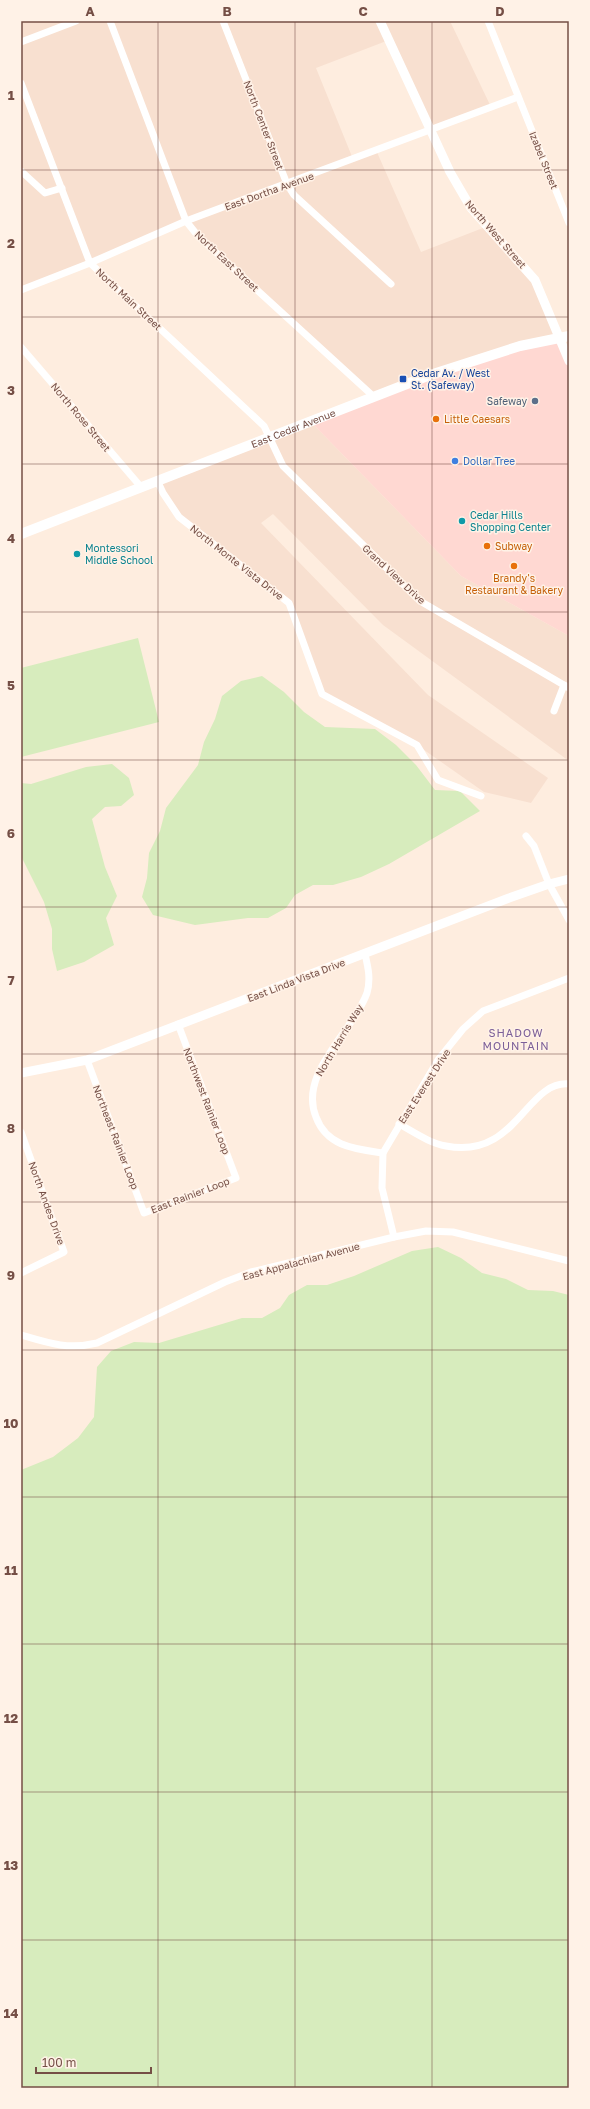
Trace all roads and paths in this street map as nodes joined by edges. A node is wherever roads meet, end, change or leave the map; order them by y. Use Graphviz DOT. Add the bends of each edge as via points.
graph roads {
  1 [pos="76,21"];
  2 [pos="110,21"];
  3 [pos="223,21"];
  4 [pos="380,21"];
  5 [pos="488,21"];
  6 [pos="21,42"];
  7 [pos="21,82"];
  8 [pos="518,96"];
  9 [pos="430,130"];
  10 [pos="21,171"];
  11 [pos="287,184"];
  12 [pos="62,188"];
  13 [pos="186,221"];
  14 [pos="569,223"];
  15 [pos="90,263"];
  16 [pos="391,284"];
  17 [pos="21,290"];
  18 [pos="564,337"];
  19 [pos="21,347"];
  20 [pos="569,361"];
  21 [pos="373,396"];
  22 [pos="269,438"];
  23 [pos="157,480"];
  24 [pos="141,487"];
  25 [pos="21,534"];
  26 [pos="567,687"];
  27 [pos="554,711"];
  28 [pos="481,796"];
  29 [pos="526,836"];
  30 [pos="569,880"];
  31 [pos="549,884"];
  32 [pos="569,920"];
  33 [pos="365,954"];
  34 [pos="569,978"];
  35 [pos="178,1024"];
  36 [pos="87,1060"];
  37 [pos="21,1073"];
  38 [pos="569,1084"];
  39 [pos="399,1124"];
  40 [pos="21,1132"];
  41 [pos="383,1153"];
  42 [pos="236,1178"];
  43 [pos="144,1213"];
  44 [pos="394,1237"];
  45 [pos="569,1261"];
  46 [pos="21,1273"];
  47 [pos="21,1335"];
  1 -- 6 [label="street"];
  2 -- 13 [label="street, North East Street"];
  3 -- 11 [label="street, North Center Street"];
  4 -- 9 [label="street, North West Street"];
  5 -- 8 [label="street, Izabel Street"];
  7 -- 12 [label="street, North Main Street"];
  8 -- 9 [label="street, East Dortha Avenue"];
  8 -- 14 [label="street, Izabel Street"];
  9 -- 11 [label="street, East Dortha Avenue"];
  9 -- 18 [label="street, North West Street" via="471,208 535,280"];
  10 -- 12 [label="street" via="45,192"];
  11 -- 13 [label="street, East Dortha Avenue"];
  11 -- 16 [label="street, North Center Street" via="294,195"];
  12 -- 15 [label="street, North Main Street"];
  13 -- 15 [label="street, East Dortha Avenue"];
  13 -- 21 [label="street, North East Street" via="198,236"];
  15 -- 17 [label="street, East Dortha Avenue"];
  15 -- 22 [label="street, North Main Street" via="264,426"];
  18 -- 20 [label="street, North West Street"];
  18 -- 21 [label="main road, East Cedar Avenue" via="497,352"];
  19 -- 24 [label="street, North Rose Street"];
  21 -- 22 [label="main road, East Cedar Avenue"];
  22 -- 23 [label="main road, East Cedar Avenue"];
  22 -- 26 [label="street, Grand View Drive" via="282,466 293,478 420,601"];
  23 -- 24 [label="main road, East Cedar Avenue"];
  23 -- 28 [label="street, North Monte Vista Drive" via="179,517 289,603 322,694 417,745 438,780"];
  24 -- 25 [label="main road, East Cedar Avenue"];
  26 -- 27 [label="street"];
  29 -- 31 [label="street" via="534,846"];
  30 -- 31 [label="street, East Linda Vista Drive"];
  31 -- 32 [label="street"];
  31 -- 33 [label="street, East Linda Vista Drive"];
  33 -- 35 [label="street, East Linda Vista Drive"];
  33 -- 41 [label="street, North Harris Way" via="369,971 367,992 358,1011 316,1076 312,1102 318,1123 331,1139 353,1149"];
  34 -- 39 [label="street, East Everest Drive" via="483,1011 472,1019 438,1060"];
  35 -- 36 [label="street, East Linda Vista Drive"];
  35 -- 42 [label="street, Northwest Rainier Loop"];
  36 -- 37 [label="street, East Linda Vista Drive"];
  36 -- 43 [label="street, Northeast Rainier Loop"];
  38 -- 39 [label="street" via="550,1088 536,1098 506,1132 480,1146 446,1146"];
  39 -- 41 [label="street, East Everest Drive"];
  40 -- 46 [label="street, North Andes Drive" via="64,1252"];
  41 -- 44 [label="street, East Everest Drive" via="382,1188"];
  42 -- 43 [label="street, East Rainier Loop"];
  44 -- 45 [label="street, East Appalachian Avenue" via="426,1231 453,1232"];
  44 -- 47 [label="street, East Appalachian Avenue" via="251,1272 96,1343 81,1347 67,1347"];
}
